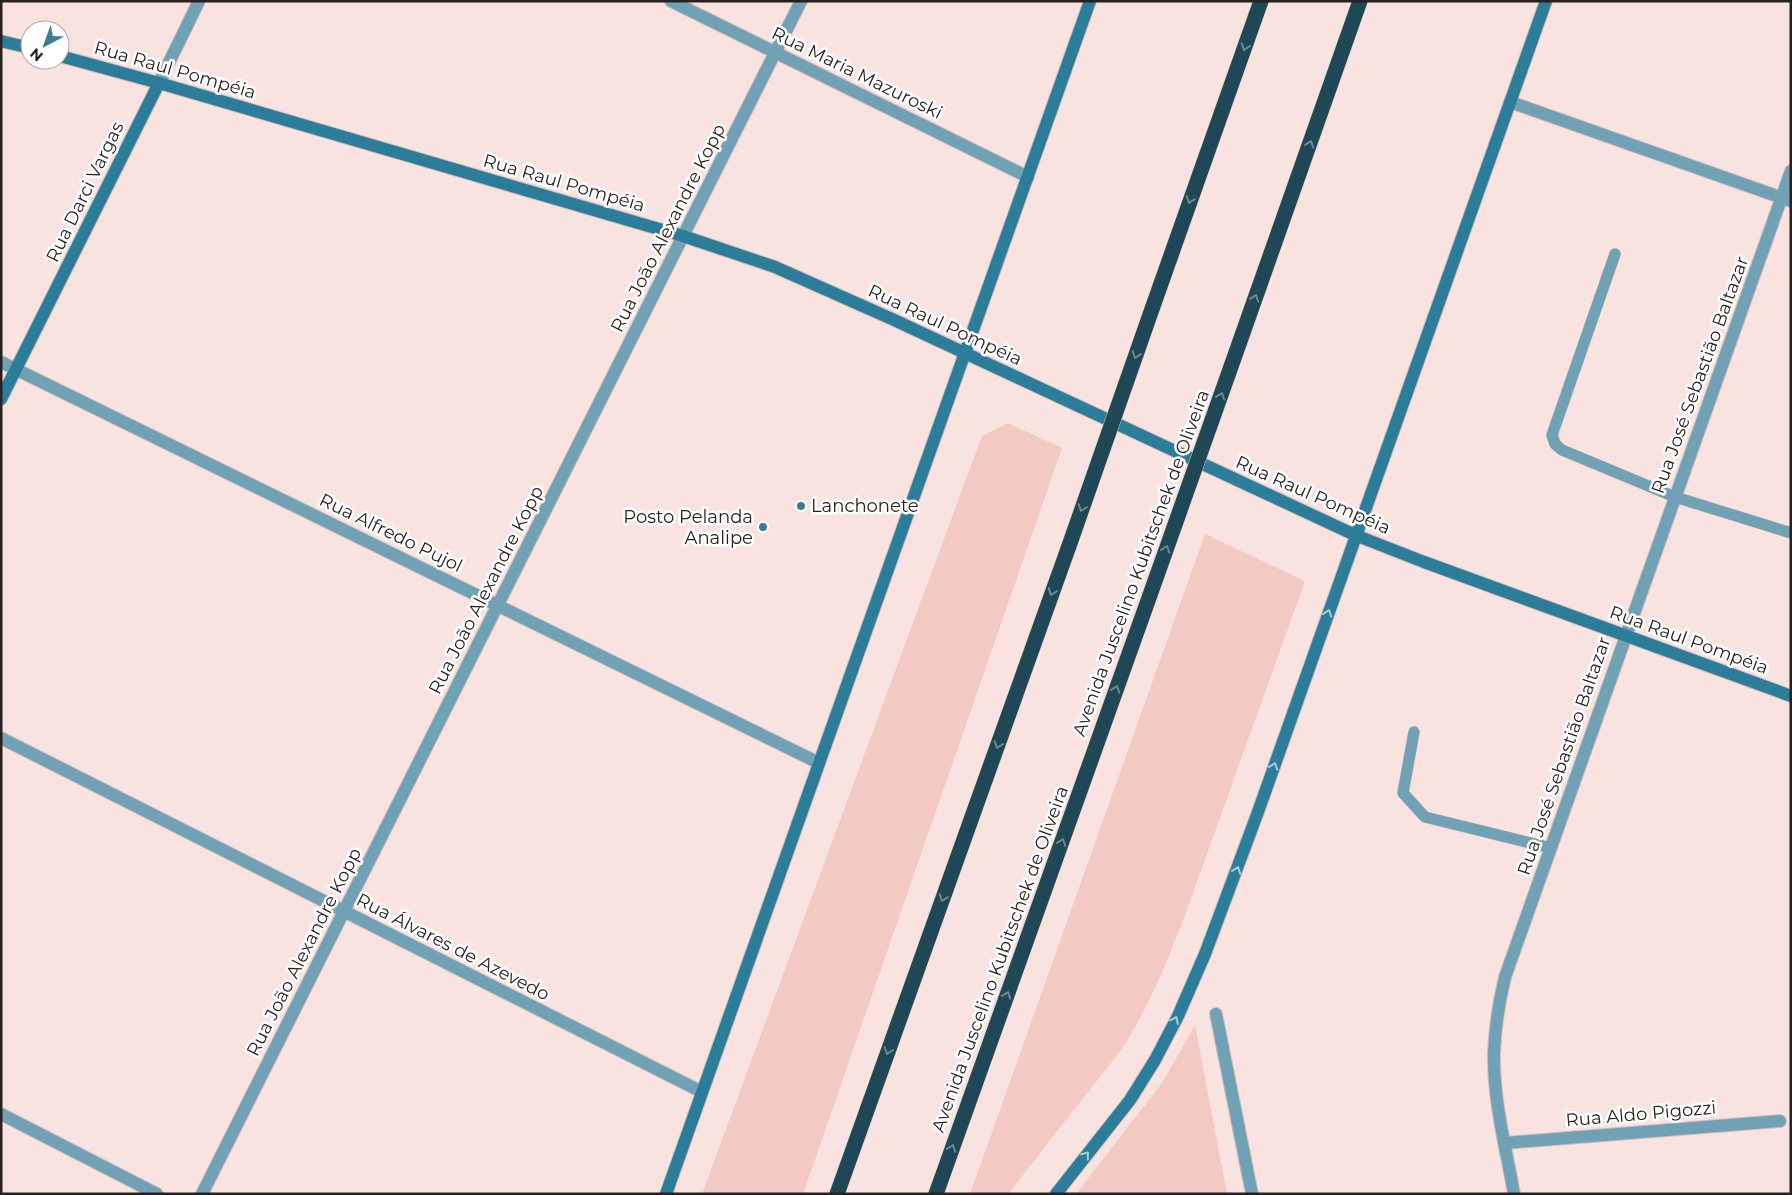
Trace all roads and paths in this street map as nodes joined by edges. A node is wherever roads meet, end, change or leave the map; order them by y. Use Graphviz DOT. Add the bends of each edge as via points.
graph roads {
  1 [pos="199,1"];
  2 [pos="671,1"];
  3 [pos="801,1"];
  4 [pos="1090,1"];
  5 [pos="1261,1"];
  6 [pos="1360,1"];
  7 [pos="1546,1"];
  8 [pos="1,41"];
  9 [pos="20,46"];
  10 [pos="775,52"];
  11 [pos="70,59"];
  12 [pos="159,83"];
  13 [pos="1510,102"];
  14 [pos="1791,172"];
  15 [pos="1028,176"];
  16 [pos="1786,200"];
  17 [pos="683,236"];
  18 [pos="1614,254"];
  19 [pos="965,353"];
  20 [pos="1,362"];
  21 [pos="16,369"];
  22 [pos="1,399"];
  23 [pos="1675,497"];
  24 [pos="1791,534"];
  25 [pos="1355,535"];
  26 [pos="498,605"];
  27 [pos="1626,636"];
  28 [pos="1791,696"];
  29 [pos="1414,732"];
  30 [pos="1,738"];
  31 [pos="819,762"];
  32 [pos="1551,848"];
  33 [pos="344,911"];
  34 [pos="1216,1014"];
  35 [pos="702,1092"];
  36 [pos="1,1114"];
  37 [pos="1780,1121"];
  38 [pos="1505,1142"];
  39 [pos="157,1194"];
  40 [pos="202,1194"];
  41 [pos="666,1194"];
  42 [pos="837,1194"];
  43 [pos="936,1194"];
  44 [pos="1056,1194"];
  45 [pos="1252,1194"];
  46 [pos="1514,1194"];
  1 -- 12 [label="street, Rua Darci Vargas"];
  2 -- 10 [label="street, Rua Maria Mazuroski"];
  3 -- 10 [label="street, Rua João Alexandre Kopp"];
  4 -- 15 [label="main road"];
  5 -- 42 [label="highway, one-way, bridge"];
  43 -- 6 [label="highway, Avenida Juscelino Kubitschek de Oliveira, one-way, bridge"];
  7 -- 13 [label="main road"];
  8 -- 9 [label="main road"];
  10 -- 15 [label="street, Rua Maria Mazuroski"];
  10 -- 17 [label="street, Rua João Alexandre Kopp"];
  11 -- 12 [label="main road, Rua Raul Pompéia"];
  12 -- 17 [label="main road, Rua Raul Pompéia"];
  12 -- 21 [label="main road, Rua Darci Vargas"];
  13 -- 16 [label="street"];
  13 -- 25 [label="main road"];
  14 -- 16 [label="street, Rua José Sebastião Baltazar"];
  15 -- 19 [label="main road"];
  16 -- 23 [label="street, Rua José Sebastião Baltazar"];
  17 -- 19 [label="main road, Rua Raul Pompéia" via="811,282"];
  17 -- 26 [label="street, Rua João Alexandre Kopp" via="555,501"];
  18 -- 23 [label="lane" via="1552,435 1562,450"];
  19 -- 25 [label="main road, Rua Raul Pompéia"];
  19 -- 31 [label="main road"];
  20 -- 21 [label="street, Rua Alfredo Pujol"];
  21 -- 22 [label="main road, Rua Darci Vargas"];
  21 -- 26 [label="street, Rua Alfredo Pujol"];
  23 -- 24 [label="lane"];
  23 -- 27 [label="street, Rua José Sebastião Baltazar"];
  25 -- 27 [label="main road, Rua Raul Pompéia"];
  44 -- 25 [label="main road, one-way" via="1130,1100 1178,1016 1231,888"];
  26 -- 31 [label="street, Rua Alfredo Pujol"];
  26 -- 33 [label="street, Rua João Alexandre Kopp"];
  27 -- 28 [label="main road, Rua Raul Pompéia"];
  27 -- 32 [label="street, Rua José Sebastião Baltazar"];
  29 -- 32 [label="lane" via="1402,794 1425,817"];
  30 -- 33 [label="street, Rua Álvares de Azevedo"];
  31 -- 35 [label="main road"];
  32 -- 38 [label="street, Rua José Sebastião Baltazar" via="1505,977 1497,1016 1494,1054"];
  33 -- 35 [label="street, Rua Álvares de Azevedo"];
  33 -- 40 [label="street, Rua João Alexandre Kopp"];
  34 -- 45 [label="street"];
  35 -- 41 [label="main road"];
  36 -- 39 [label="street"];
  37 -- 38 [label="street, Rua Aldo Pigozzi"];
  38 -- 46 [label="street, Rua José Sebastião Baltazar"];
}
